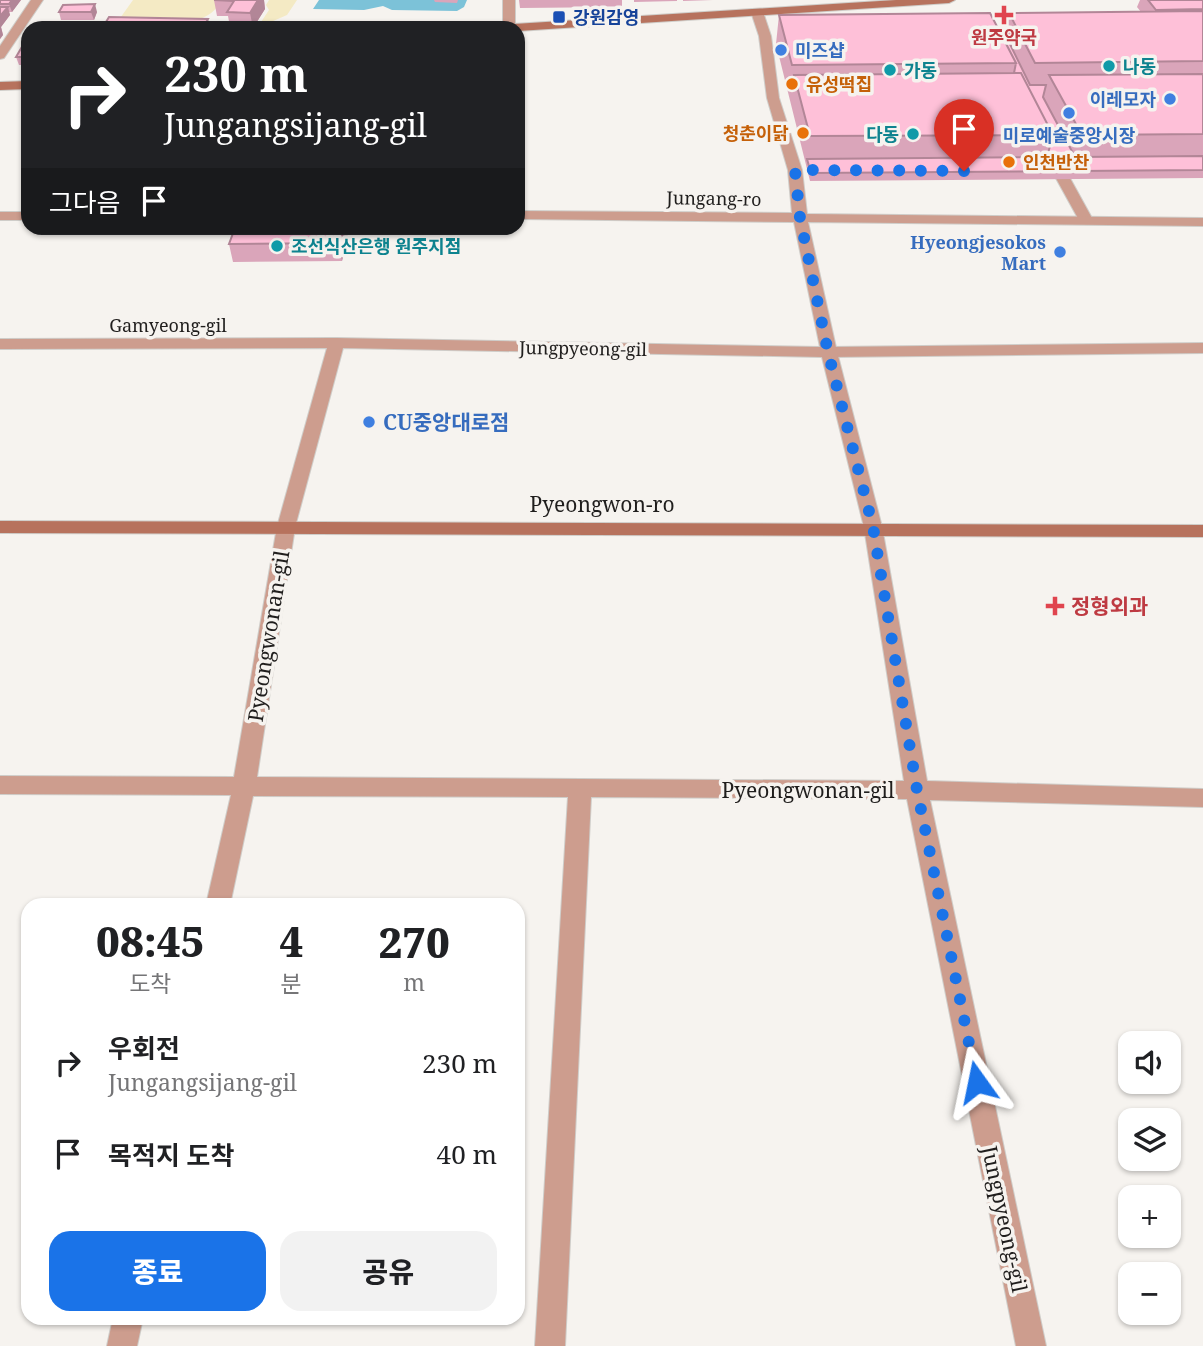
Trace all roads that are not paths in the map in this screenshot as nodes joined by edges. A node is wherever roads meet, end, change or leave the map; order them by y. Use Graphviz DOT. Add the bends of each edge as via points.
graph roads {
  1 [pos="37,0"];
  2 [pos="509,0"];
  3 [pos="949,0"];
  4 [pos="755,6"];
  5 [pos="23,21"];
  6 [pos="509,21"];
  7 [pos="21,24"];
  8 [pos="525,27"];
  9 [pos="0,55"];
  10 [pos="0,86"];
  11 [pos="21,91"];
  12 [pos="773,98"];
  13 [pos="790,99"];
  14 [pos="1059,170"];
  15 [pos="525,215"];
  16 [pos="0,216"];
  17 [pos="21,216"];
  18 [pos="800,218"];
  19 [pos="1086,220"];
  20 [pos="1203,222"];
  21 [pos="337,343"];
  22 [pos="0,344"];
  23 [pos="1203,348"];
  24 [pos="828,352"];
  25 [pos="0,527"];
  26 [pos="286,527"];
  27 [pos="873,527"];
  28 [pos="1203,531"];
  29 [pos="0,785"];
  30 [pos="244,786"];
  31 [pos="580,788"];
  32 [pos="917,790"];
  33 [pos="1203,798"];
  34 [pos="220,898"];
  35 [pos="126,1325"];
  36 [pos="122,1346"];
  37 [pos="550,1346"];
  38 [pos="1031,1346"];
  1 -- 5 [label="street"];
  2 -- 6 [label="street"];
  3 -- 4 [label="main road"];
  4 -- 8 [label="main road"];
  4 -- 12 [label="street, Jungpyeong-gil" via="771,36"];
  7 -- 9 [label="street"];
  10 -- 11 [label="main road"];
  12 -- 13 [label="street"];
  12 -- 18 [label="street, Jungpyeong-gil" via="801,170"];
  14 -- 19 [label="street"];
  15 -- 18 [label="street, Jungang-ro"];
  16 -- 17 [label="street"];
  18 -- 19 [label="street, Jungang-ro"];
  18 -- 24 [label="street, Jungpyeong-gil"];
  19 -- 20 [label="street, Jungang-ro"];
  21 -- 22 [label="street, Gamyeong-gil"];
  21 -- 24 [label="street, Jungpyeong-gil"];
  21 -- 26 [label="street, Pyeongwonan-gil"];
  23 -- 24 [label="street"];
  24 -- 27 [label="street, Jungpyeong-gil"];
  25 -- 26 [label="main road, Pyeongwon-ro"];
  26 -- 27 [label="main road, Pyeongwon-ro"];
  26 -- 30 [label="street, Pyeongwonan-gil"];
  27 -- 28 [label="main road, Pyeongwon-ro"];
  27 -- 32 [label="street, Jungpyeong-gil"];
  29 -- 30 [label="street, Pyeongwonan-gil"];
  30 -- 31 [label="street, Pyeongwonan-gil"];
  30 -- 34 [label="street, Pyeongwonan-gil"];
  31 -- 32 [label="street, Pyeongwonan-gil"];
  31 -- 37 [label="street"];
  32 -- 33 [label="street, Pyeongwonan-gil"];
  32 -- 38 [label="street, Jungpyeong-gil"];
  35 -- 36 [label="street"];
}
